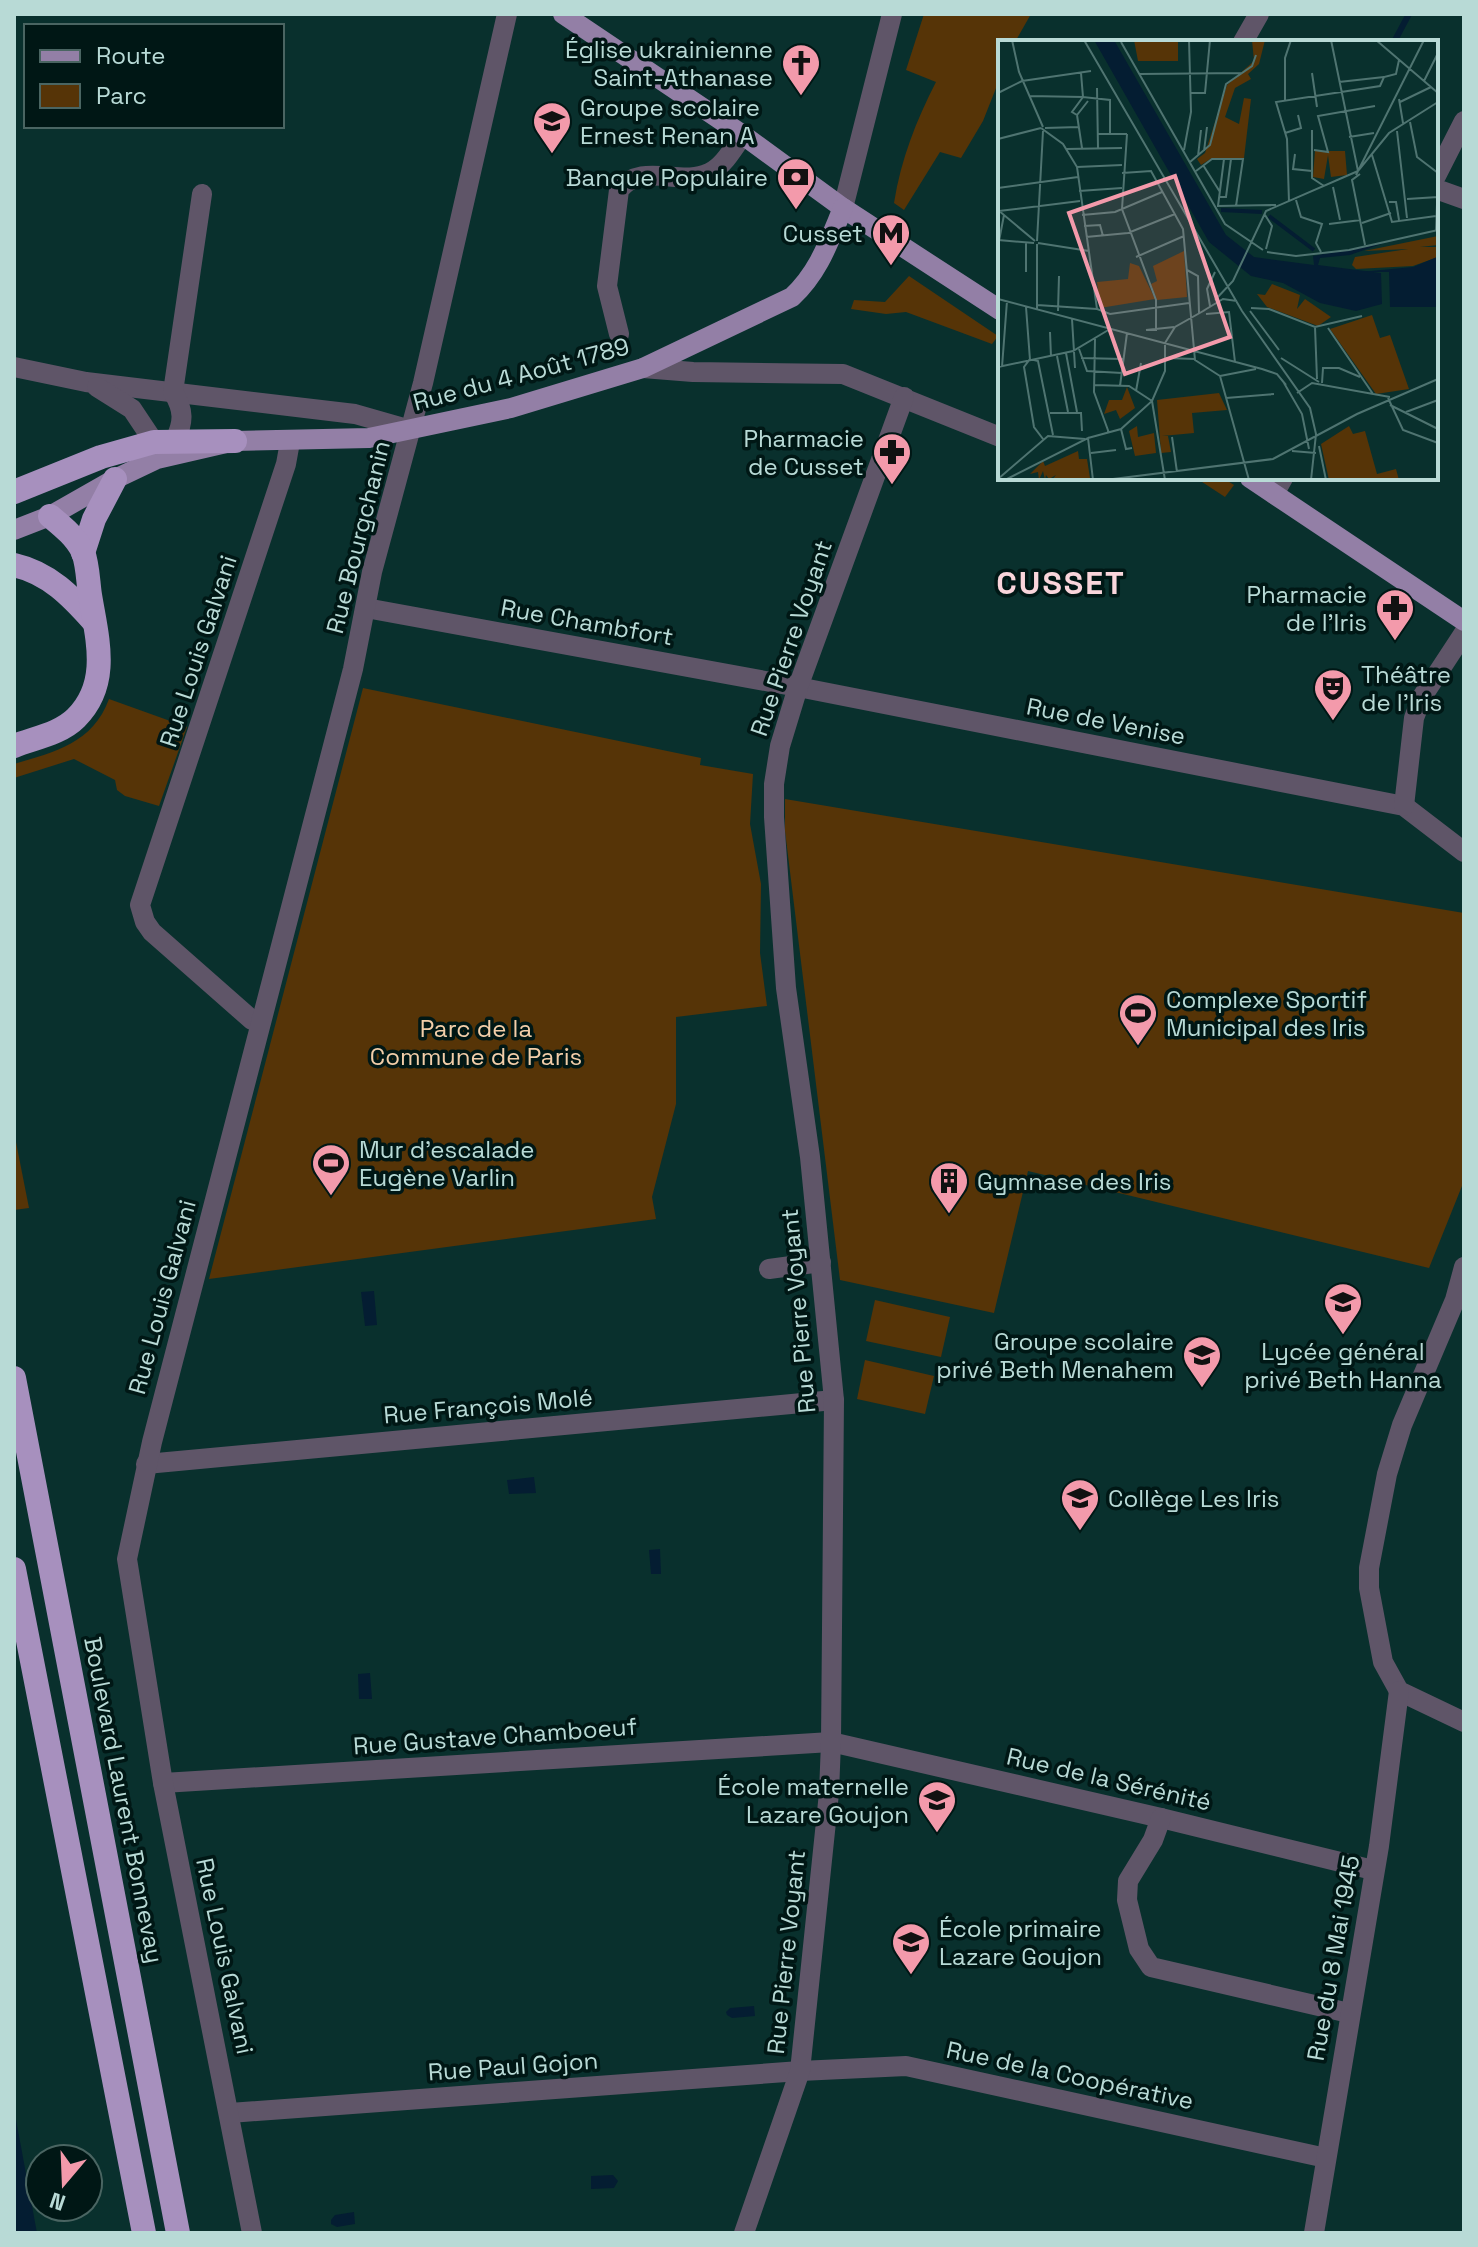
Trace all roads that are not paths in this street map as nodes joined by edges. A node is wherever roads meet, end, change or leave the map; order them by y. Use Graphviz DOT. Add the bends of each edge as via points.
graph roads {
  1 [pos="507,14"];
  2 [pos="563,14"];
  3 [pos="1259,14"];
  4 [pos="888,15"];
  5 [pos="1244,40"];
  6 [pos="1464,121"];
  7 [pos="743,135"];
  8 [pos="1438,172"];
  9 [pos="1438,190"];
  10 [pos="202,194"];
  11 [pos="1464,199"];
  12 [pos="843,208"];
  13 [pos="998,309"];
  14 [pos="619,334"];
  15 [pos="14,367"];
  16 [pos="643,368"];
  17 [pos="86,382"];
  18 [pos="149,389"];
  19 [pos="173,392"];
  20 [pos="904,397"];
  21 [pos="132,409"];
  22 [pos="411,430"];
  23 [pos="998,436"];
  24 [pos="165,441"];
  25 [pos="235,441"];
  26 [pos="290,442"];
  27 [pos="115,479"];
  28 [pos="1257,480"];
  29 [pos="1278,486"];
  30 [pos="14,492"];
  31 [pos="50,516"];
  32 [pos="14,530"];
  33 [pos="83,553"];
  34 [pos="14,565"];
  35 [pos="366,608"];
  36 [pos="1464,621"];
  37 [pos="94,622"];
  38 [pos="1464,633"];
  39 [pos="798,687"];
  40 [pos="20,740"];
  41 [pos="1404,806"];
  42 [pos="1464,852"];
  43 [pos="260,1023"];
  44 [pos="821,1262"];
  45 [pos="1464,1267"];
  46 [pos="769,1269"];
  47 [pos="14,1378"];
  48 [pos="834,1400"];
  49 [pos="146,1464"];
  50 [pos="14,1569"];
  51 [pos="14,1639"];
  52 [pos="37,1684"];
  53 [pos="1399,1691"];
  54 [pos="1464,1722"];
  55 [pos="831,1742"];
  56 [pos="163,1783"];
  57 [pos="1161,1818"];
  58 [pos="1373,1870"];
  59 [pos="1349,2013"];
  60 [pos="800,2071"];
  61 [pos="230,2113"];
  62 [pos="1326,2158"];
  63 [pos="144,2233"];
  64 [pos="178,2233"];
  65 [pos="252,2233"];
  66 [pos="744,2233"];
  67 [pos="1314,2233"];
  1 -- 22 [label="street, Rue Bourgchanin"];
  2 -- 7 [label="main road"];
  3 -- 5 [label="street"];
  4 -- 12 [label="street"];
  6 -- 8 [label="street"];
  7 -- 12 [label="main road"];
  7 -- 14 [label="street" via="708,174 640,176 619,190 607,286"];
  9 -- 11 [label="street"];
  10 -- 19 [label="street"];
  12 -- 13 [label="main road"];
  12 -- 16 [label="main road" via="823,258 792,297"];
  15 -- 17 [label="street"];
  16 -- 20 [label="street, Rue du 4 Août 1789" via="843,374"];
  16 -- 22 [label="main road, Rue du 4 Août 1789" via="511,408"];
  17 -- 18 [label="street"];
  17 -- 21 [label="street"];
  18 -- 19 [label="street"];
  18 -- 21 [label="street" via="137,394"];
  19 -- 22 [label="street" via="355,414"];
  19 -- 24 [label="street" via="182,407 183,425"];
  20 -- 23 [label="street, Rue du 4 Août 1789"];
  20 -- 39 [label="street, Rue Pierre Voyant"];
  21 -- 24 [label="street"];
  22 -- 26 [label="main road, Rue du 4 Août 1789"];
  22 -- 35 [label="street, Rue Bourgchanin"];
  24 -- 25 [label="highway"];
  24 -- 30 [label="highway" via="101,457"];
  25 -- 26 [label="main road, Rue du 4 Août 1789"];
  25 -- 27 [label="main road, Rue du 4 Août 1789" via="157,459"];
  26 -- 43 [label="street, Rue Louis Galvani" via="140,905 152,932"];
  27 -- 31 [label="main road, Rue du 4 Août 1789"];
  27 -- 33 [label="highway"];
  28 -- 29 [label="main road"];
  29 -- 36 [label="main road"];
  31 -- 32 [label="main road, Rue du 4 Août 1789"];
  31 -- 33 [label="highway"];
  33 -- 37 [label="highway"];
  34 -- 37 [label="highway" via="59,585"];
  35 -- 39 [label="street, Rue Chambfort"];
  35 -- 43 [label="street, Rue Bourgchanin"];
  37 -- 40 [label="highway" via="100,670 89,700 65,726"];
  38 -- 41 [label="street" via="1414,718"];
  39 -- 41 [label="street, Rue de Venise"];
  39 -- 44 [label="street, Rue Pierre Voyant" via="780,746 774,817 786,988"];
  41 -- 42 [label="street"];
  43 -- 49 [label="street, Rue Louis Galvani"];
  44 -- 46 [label="street"];
  44 -- 48 [label="street, Rue Pierre Voyant"];
  45 -- 53 [label="street" via="1402,1425 1369,1568 1383,1662"];
  47 -- 64 [label="highway, Boulevard Laurent Bonnevay"];
  48 -- 49 [label="street, Rue François Molé"];
  48 -- 55 [label="street, Rue Pierre Voyant"];
  49 -- 56 [label="street, Rue Louis Galvani" via="127,1559"];
  50 -- 52 [label="highway"];
  51 -- 52 [label="highway"];
  52 -- 63 [label="highway"];
  53 -- 54 [label="street"];
  53 -- 58 [label="street, Rue du 8 Mai 1945"];
  55 -- 56 [label="street, Rue Gustave Chamboeuf"];
  55 -- 57 [label="street, Rue de la Sérénité"];
  55 -- 60 [label="street, Rue Pierre Voyant"];
  56 -- 61 [label="street, Rue Louis Galvani"];
  57 -- 58 [label="street, Rue de la Sérénité"];
  57 -- 59 [label="street" via="1127,1890 1135,1939 1151,1967"];
  58 -- 59 [label="street, Rue du 8 Mai 1945"];
  59 -- 62 [label="street, Rue du 8 Mai 1945"];
  60 -- 61 [label="street, Rue Paul Gojon"];
  60 -- 62 [label="street, Rue de la Coopérative" via="906,2066"];
  60 -- 66 [label="street, Rue Pierre Voyant"];
  61 -- 65 [label="street, Rue Louis Galvani"];
  62 -- 67 [label="street, Rue du 8 Mai 1945"];
}
